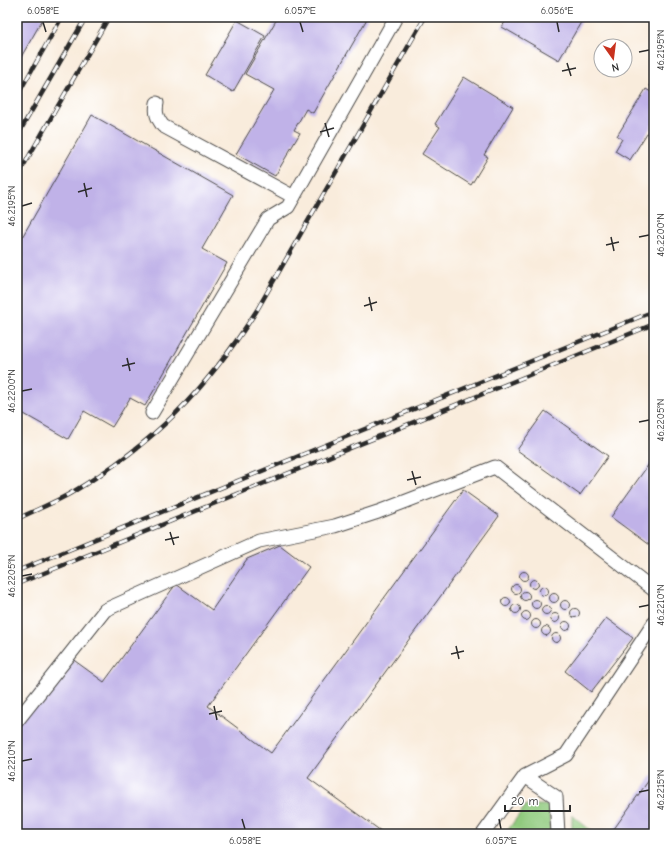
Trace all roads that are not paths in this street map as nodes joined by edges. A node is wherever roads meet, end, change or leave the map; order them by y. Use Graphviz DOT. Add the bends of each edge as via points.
graph roads {
  1 [pos="396,17"];
  2 [pos="157,103"];
  3 [pos="294,197"];
  4 [pos="152,413"];
  5 [pos="654,590"];
  6 [pos="654,623"];
  7 [pos="17,721"];
  8 [pos="525,776"];
  9 [pos="483,834"];
  10 [pos="558,834"];
  1 -- 3 [label="lane"];
  2 -- 3 [label="lane" via="157,118 162,126"];
  3 -- 4 [label="lane" via="288,206 268,219"];
  5 -- 7 [label="lane" via="495,467 335,526 259,541 105,610"];
  6 -- 8 [label="lane" via="566,754"];
  8 -- 9 [label="lane"];
  8 -- 10 [label="lane" via="556,797"];
}
